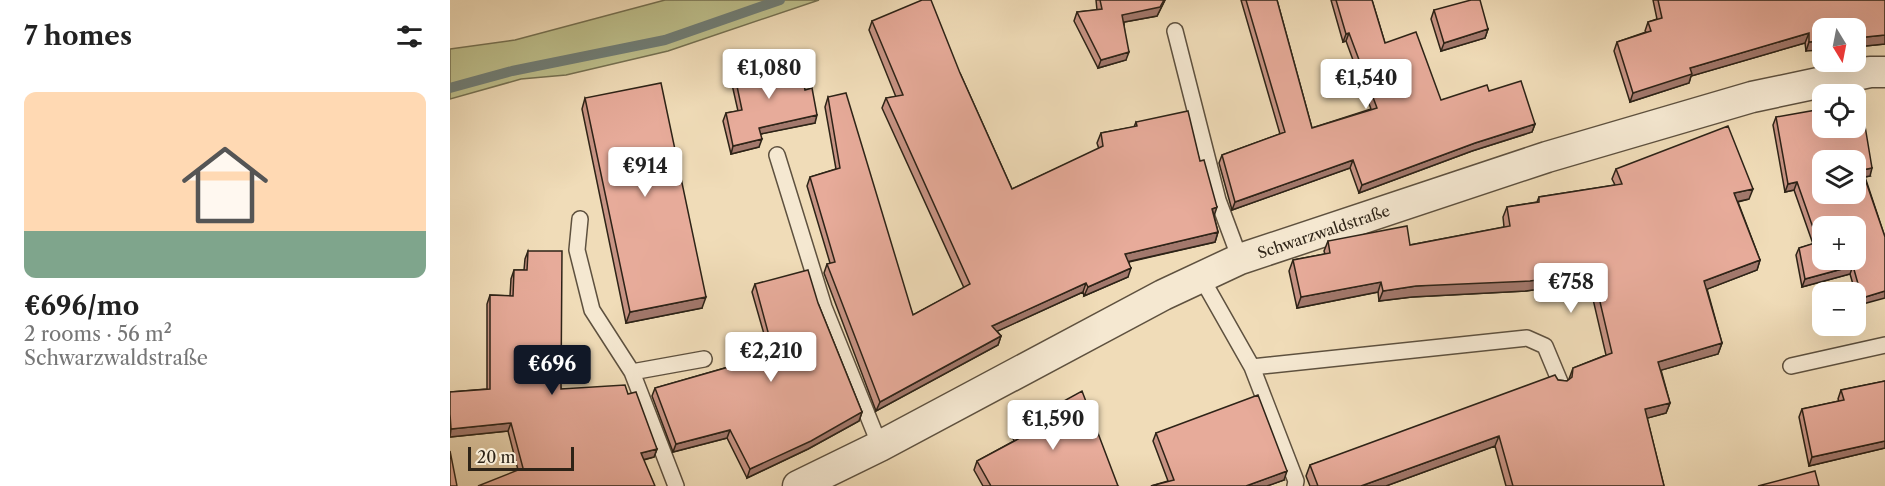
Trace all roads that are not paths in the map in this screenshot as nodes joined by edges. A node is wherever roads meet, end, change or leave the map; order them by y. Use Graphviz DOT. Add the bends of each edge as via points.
graph roads {
  1 [pos="1175,32"];
  2 [pos="1885,72"];
  3 [pos="777,155"];
  4 [pos="580,219"];
  5 [pos="1240,259"];
  6 [pos="1201,277"];
  7 [pos="1885,345"];
  8 [pos="704,359"];
  9 [pos="1791,366"];
  10 [pos="1252,367"];
  11 [pos="632,372"];
  12 [pos="1560,382"];
  13 [pos="880,446"];
  14 [pos="676,486"];
  15 [pos="798,486"];
  16 [pos="1295,486"];
  1 -- 5 [label="lane" via="1218,200"];
  2 -- 5 [label="street, Schwarzwaldstraße" via="1741,100 1547,157"];
  3 -- 13 [label="lane" via="824,307"];
  4 -- 11 [label="lane" via="577,250 592,310"];
  5 -- 6 [label="street, Schwarzwaldstraße"];
  6 -- 10 [label="lane"];
  6 -- 13 [label="street, Schwarzwaldstraße"];
  7 -- 9 [label="lane"];
  8 -- 11 [label="lane"];
  10 -- 12 [label="lane" via="1527,338 1545,346"];
  10 -- 16 [label="lane"];
  11 -- 14 [label="lane"];
  13 -- 15 [label="street, Schwarzwaldstraße"];
}
